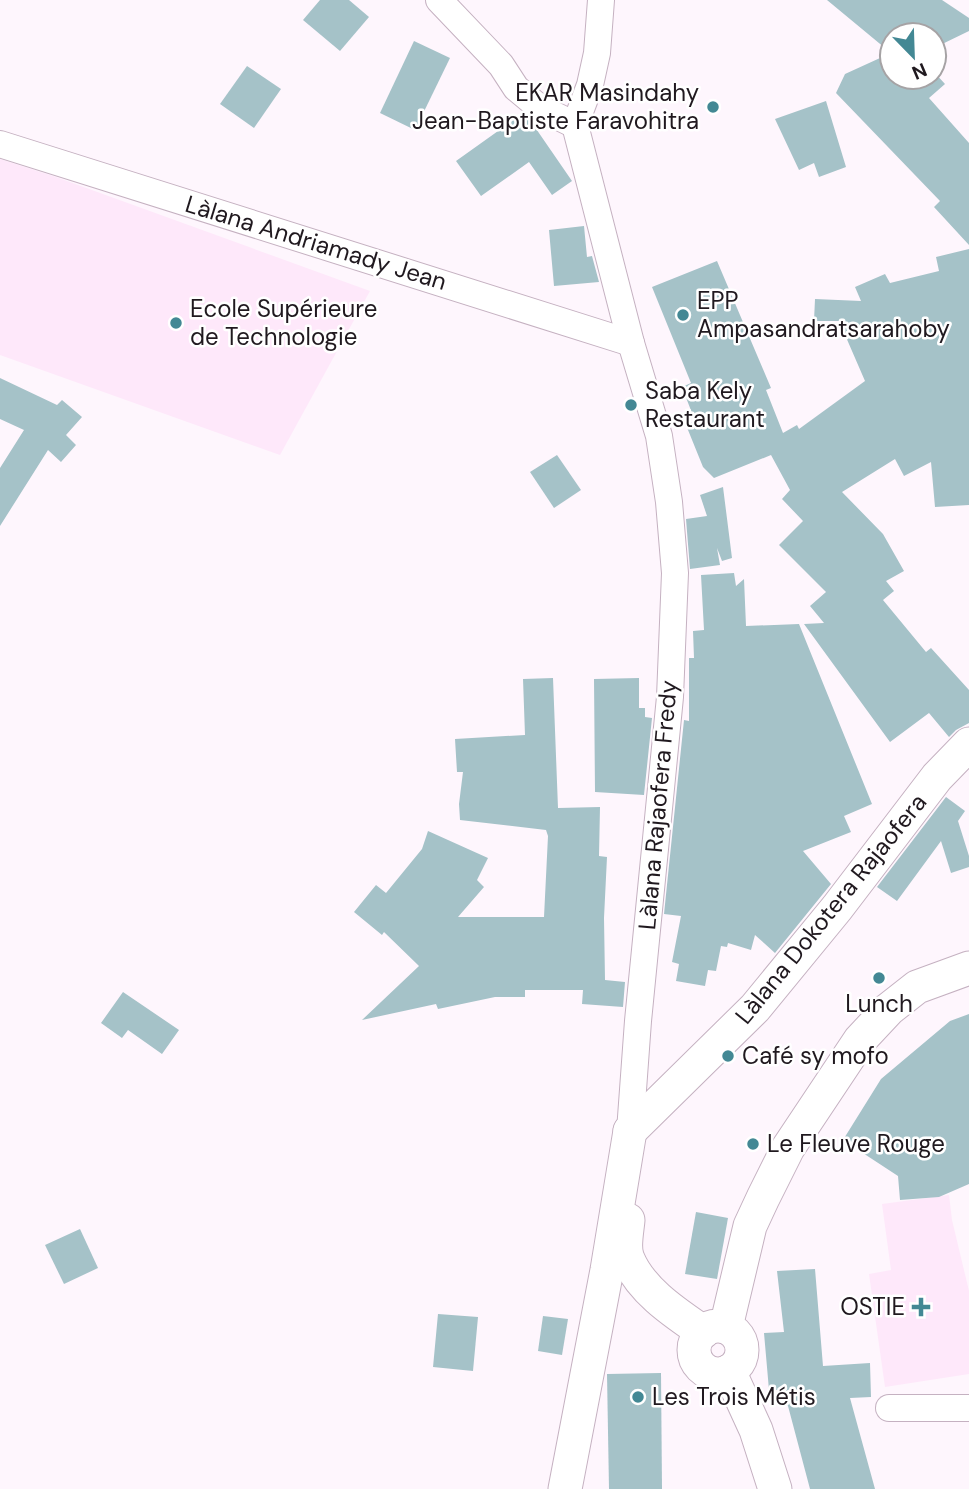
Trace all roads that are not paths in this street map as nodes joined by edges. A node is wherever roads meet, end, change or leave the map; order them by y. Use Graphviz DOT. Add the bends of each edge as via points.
graph roads {
  1 [pos="439,0"];
  2 [pos="601,0"];
  3 [pos="575,125"];
  4 [pos="0,144"];
  5 [pos="631,343"];
  6 [pos="969,744"];
  7 [pos="969,968"];
  8 [pos="630,1131"];
  9 [pos="607,1270"];
  10 [pos="709,1332"];
  11 [pos="889,1408"];
  12 [pos="969,1408"];
  13 [pos="565,1489"];
  14 [pos="775,1489"];
  1 -- 3 [label="street" via="501,65 516,88 540,108"];
  2 -- 3 [label="street" via="597,53"];
  3 -- 5 [label="street, Làlana Rajaofera Fredy"];
  4 -- 5 [label="street, Làlana Andriamady Jean"];
  5 -- 8 [label="street, Làlana Rajaofera Fredy" via="659,436 675,573 670,697"];
  6 -- 8 [label="street, Làlana Dokotera Rajaofera" via="937,777 755,1008"];
  7 -- 10 [label="street" via="918,987 860,1040 788,1148 750,1226"];
  8 -- 9 [label="street, Làlana Rajaofera Fredy"];
  8 -- 10 [label="street" via="627,1258 666,1307"];
  9 -- 10 [label="street" via="635,1299"];
  9 -- 13 [label="street, Làlana Rajaofera Fredy"];
  10 -- 14 [label="street" via="695,1352 701,1366 714,1373 729,1371 756,1430"];
  11 -- 12 [label="street"];
}
